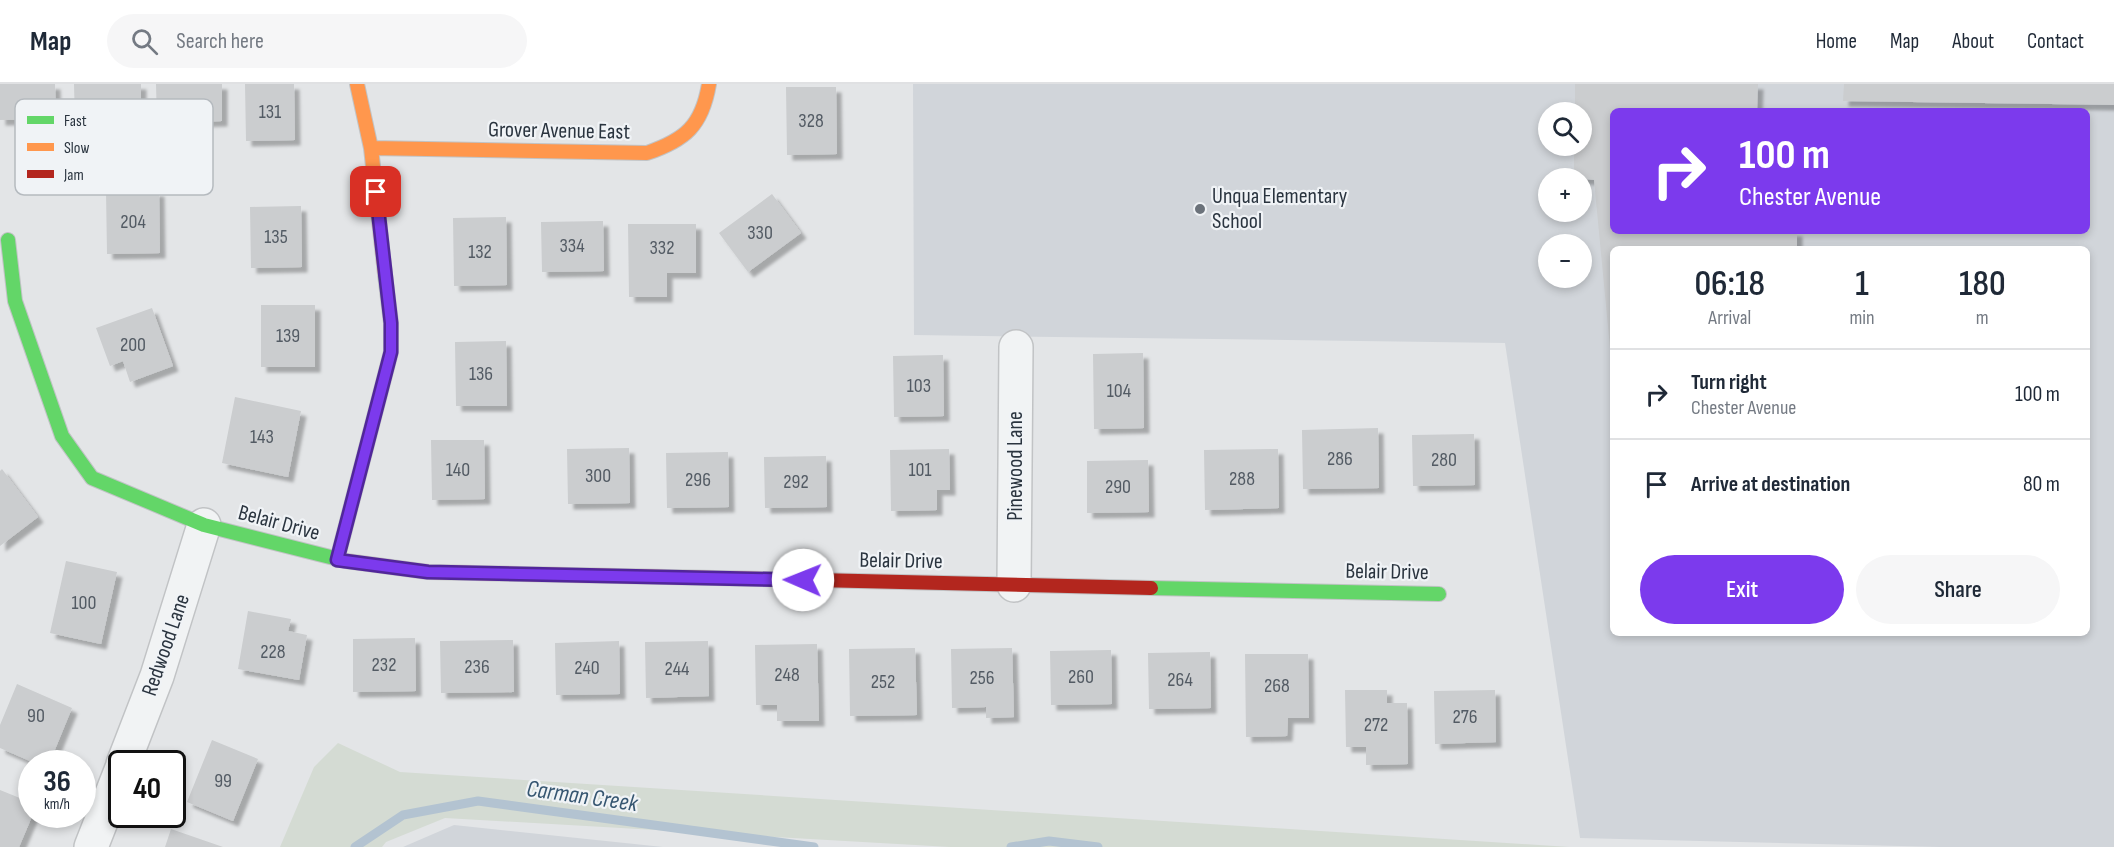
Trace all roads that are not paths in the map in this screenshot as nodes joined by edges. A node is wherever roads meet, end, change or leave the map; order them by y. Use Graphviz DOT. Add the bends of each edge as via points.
graph roads {
  1 [pos="357,84"];
  2 [pos="709,84"];
  3 [pos="371,148"];
  4 [pos="8,240"];
  5 [pos="1016,347"];
  6 [pos="204,525"];
  7 [pos="337,560"];
  8 [pos="1014,585"];
  9 [pos="1439,594"];
  10 [pos="128,750"];
  11 [pos="108,804"];
  12 [pos="91,847"];
  1 -- 3 [label="street"];
  2 -- 3 [label="street, Grover Avenue East" via="708,96 690,130 675,143 647,153"];
  3 -- 7 [label="street" via="391,352"];
  4 -- 6 [label="street, Belair Drive" via="15,301 62,436 92,478"];
  5 -- 8 [label="street, Pinewood Lane"];
  6 -- 7 [label="street, Belair Drive"];
  6 -- 10 [label="street, Redwood Lane" via="157,676"];
  7 -- 8 [label="street, Belair Drive" via="428,572"];
  8 -- 9 [label="street, Belair Drive"];
  11 -- 12 [label="street"];
}
